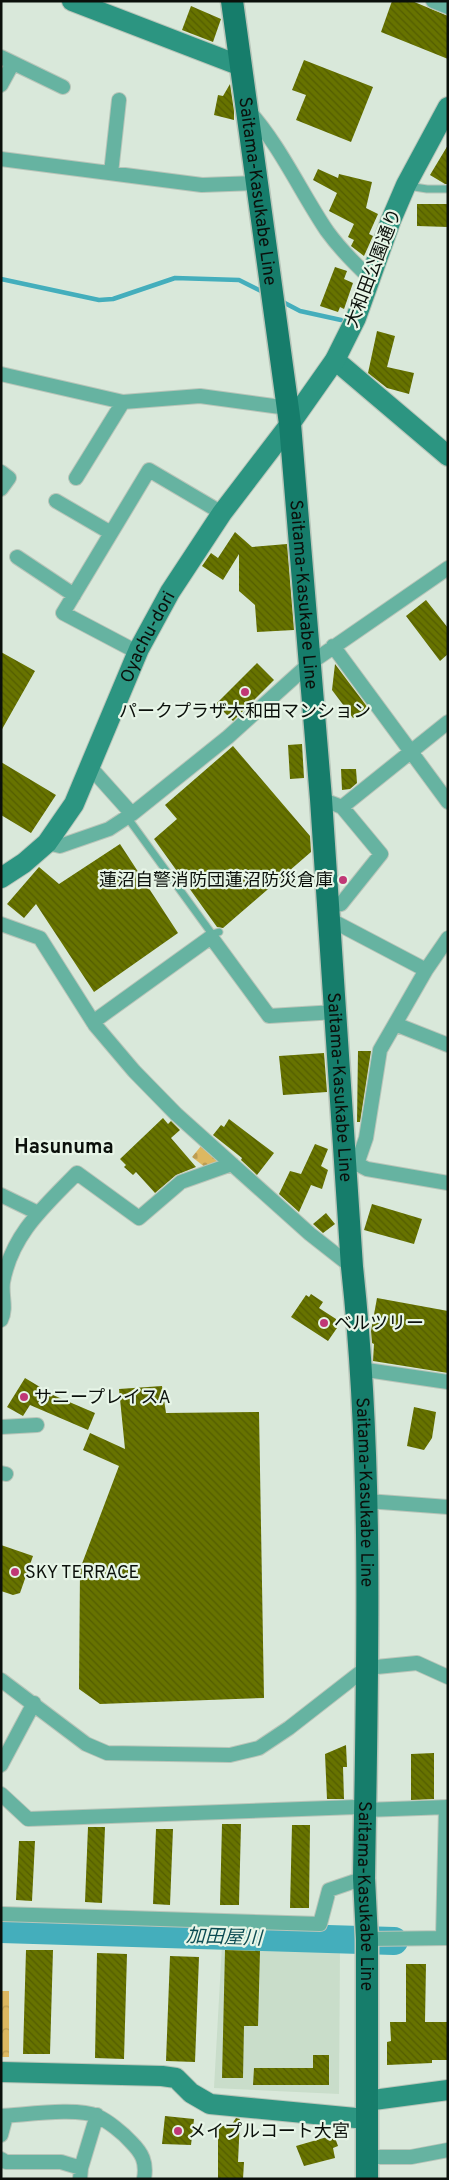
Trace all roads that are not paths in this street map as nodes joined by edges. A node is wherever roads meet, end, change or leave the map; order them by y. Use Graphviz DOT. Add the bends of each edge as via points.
graph roads {
  1 [pos="72,1"];
  2 [pos="232,1"];
  3 [pos="433,1"];
  4 [pos="448,7"];
  5 [pos="7,60"];
  6 [pos="241,66"];
  7 [pos="1,85"];
  8 [pos="63,87"];
  9 [pos="118,100"];
  10 [pos="448,106"];
  11 [pos="247,109"];
  12 [pos="1,159"];
  13 [pos="110,173"];
  14 [pos="258,183"];
  15 [pos="406,186"];
  16 [pos="448,189"];
  17 [pos="371,280"];
  18 [pos="335,360"];
  19 [pos="1,374"];
  20 [pos="123,402"];
  21 [pos="289,416"];
  22 [pos="448,456"];
  23 [pos="1,472"];
  24 [pos="76,478"];
  25 [pos="1,489"];
  26 [pos="56,501"];
  27 [pos="222,513"];
  28 [pos="111,533"];
  29 [pos="17,557"];
  30 [pos="448,568"];
  31 [pos="74,595"];
  32 [pos="333,646"];
  33 [pos="137,652"];
  34 [pos="309,664"];
  35 [pos="448,722"];
  36 [pos="409,752"];
  37 [pos="90,767"];
  38 [pos="321,799"];
  39 [pos="448,802"];
  40 [pos="342,807"];
  41 [pos="130,816"];
  42 [pos="47,844"];
  43 [pos="1,878"];
  44 [pos="329,913"];
  45 [pos="1,924"];
  46 [pos="219,932"];
  47 [pos="448,938"];
  48 [pos="426,970"];
  49 [pos="336,1012"];
  50 [pos="93,1022"];
  51 [pos="395,1024"];
  52 [pos="448,1045"];
  53 [pos="232,1164"];
  54 [pos="351,1164"];
  55 [pos="448,1183"];
  56 [pos="1,1195"];
  57 [pos="38,1213"];
  58 [pos="352,1267"];
  59 [pos="1,1320"];
  60 [pos="360,1369"];
  61 [pos="448,1382"];
  62 [pos="37,1425"];
  63 [pos="1,1427"];
  64 [pos="367,1501"];
  65 [pos="448,1507"];
  66 [pos="366,1668"];
  67 [pos="448,1677"];
  68 [pos="1,1680"];
  69 [pos="34,1703"];
  70 [pos="1,1765"];
  71 [pos="1,1794"];
  72 [pos="447,1807"];
  73 [pos="365,1810"];
  74 [pos="364,1878"];
  75 [pos="1,1914"];
  76 [pos="446,1938"];
  77 [pos="367,1939"];
  78 [pos="1,2072"];
  79 [pos="448,2090"];
  80 [pos="366,2110"];
  81 [pos="97,2115"];
  82 [pos="3,2116"];
  83 [pos="1,2135"];
  84 [pos="448,2150"];
  85 [pos="1,2159"];
  86 [pos="367,2168"];
  87 [pos="80,2173"];
  88 [pos="144,2179"];
  1 -- 6 [label="street"];
  2 -- 6 [label="main road, Saitama-Kasukabe Line"];
  3 -- 4 [label="street"];
  5 -- 7 [label="street"];
  5 -- 8 [label="street"];
  6 -- 11 [label="main road, Saitama-Kasukabe Line"];
  9 -- 13 [label="street"];
  10 -- 15 [label="street, 大和田公園通り"];
  11 -- 14 [label="main road, Saitama-Kasukabe Line"];
  11 -- 17 [label="street" via="262,125 327,231"];
  12 -- 13 [label="street"];
  13 -- 14 [label="street" via="202,185"];
  14 -- 21 [label="main road, Saitama-Kasukabe Line"];
  15 -- 16 [label="lane"];
  15 -- 17 [label="street, 大和田公園通り"];
  17 -- 18 [label="street, 大和田公園通り"];
  18 -- 21 [label="street, 大和田公園通り"];
  18 -- 22 [label="street"];
  19 -- 20 [label="street"];
  20 -- 21 [label="street" via="200,396"];
  20 -- 24 [label="street"];
  21 -- 27 [label="street, Oyachu-dori"];
  21 -- 34 [label="main road, Saitama-Kasukabe Line"];
  23 -- 25 [label="street" via="9,478"];
  26 -- 28 [label="street"];
  27 -- 28 [label="street" via="148,470"];
  27 -- 33 [label="street, Oyachu-dori" via="170,592"];
  28 -- 31 [label="street"];
  29 -- 31 [label="street"];
  30 -- 32 [label="street"];
  31 -- 33 [label="street" via="63,613"];
  32 -- 34 [label="street"];
  32 -- 36 [label="street"];
  33 -- 37 [label="street, Oyachu-dori"];
  34 -- 38 [label="main road, Saitama-Kasukabe Line"];
  34 -- 41 [label="street" via="228,737"];
  35 -- 36 [label="street"];
  36 -- 39 [label="street"];
  36 -- 40 [label="street"];
  37 -- 41 [label="street"];
  37 -- 42 [label="street, Oyachu-dori" via="74,804"];
  38 -- 40 [label="street"];
  38 -- 44 [label="main road, Saitama-Kasukabe Line"];
  40 -- 44 [label="street" via="380,854 341,904"];
  41 -- 42 [label="street" via="109,829 60,846"];
  41 -- 46 [label="lane" via="212,934"];
  42 -- 43 [label="street, Oyachu-dori"];
  44 -- 48 [label="street"];
  44 -- 49 [label="main road, Saitama-Kasukabe Line"];
  45 -- 50 [label="street" via="40,938"];
  47 -- 48 [label="street"];
  48 -- 51 [label="street"];
  49 -- 50 [label="street" via="269,1016 211,937"];
  49 -- 54 [label="main road, Saitama-Kasukabe Line"];
  50 -- 53 [label="street" via="176,1114"];
  51 -- 52 [label="street"];
  51 -- 54 [label="street" via="380,1050 366,1138"];
  53 -- 57 [label="street" via="181,1182 139,1218 77,1173"];
  53 -- 58 [label="street"];
  54 -- 55 [label="street"];
  54 -- 58 [label="main road, Saitama-Kasukabe Line"];
  56 -- 57 [label="street"];
  57 -- 59 [label="street" via="13,1248 3,1284 4,1314"];
  58 -- 60 [label="main road, Saitama-Kasukabe Line"];
  60 -- 61 [label="street"];
  60 -- 64 [label="main road, Saitama-Kasukabe Line"];
  62 -- 63 [label="street"];
  64 -- 65 [label="street"];
  64 -- 66 [label="main road, Saitama-Kasukabe Line"];
  66 -- 67 [label="street" via="416,1663"];
  66 -- 69 [label="street" via="259,1748 230,1755 107,1753 86,1744"];
  66 -- 73 [label="main road, Saitama-Kasukabe Line"];
  68 -- 69 [label="street"];
  69 -- 70 [label="street"];
  71 -- 73 [label="street" via="28,1819 356,1807"];
  72 -- 73 [label="street"];
  72 -- 76 [label="street"];
  73 -- 74 [label="main road, Saitama-Kasukabe Line"];
  74 -- 75 [label="street" via="329,1890 320,1924"];
  74 -- 77 [label="main road, Saitama-Kasukabe Line"];
  76 -- 77 [label="street"];
  77 -- 80 [label="main road, Saitama-Kasukabe Line"];
  78 -- 80 [label="street" via="162,2076 176,2078 191,2093 210,2104"];
  79 -- 80 [label="street"];
  80 -- 86 [label="main road, Saitama-Kasukabe Line"];
  81 -- 82 [label="street" via="40,2112"];
  81 -- 87 [label="street"];
  81 -- 88 [label="street" via="143,2155"];
  82 -- 83 [label="street"];
  84 -- 86 [label="street"];
  85 -- 87 [label="street" via="6,2162 61,2162"];
}
